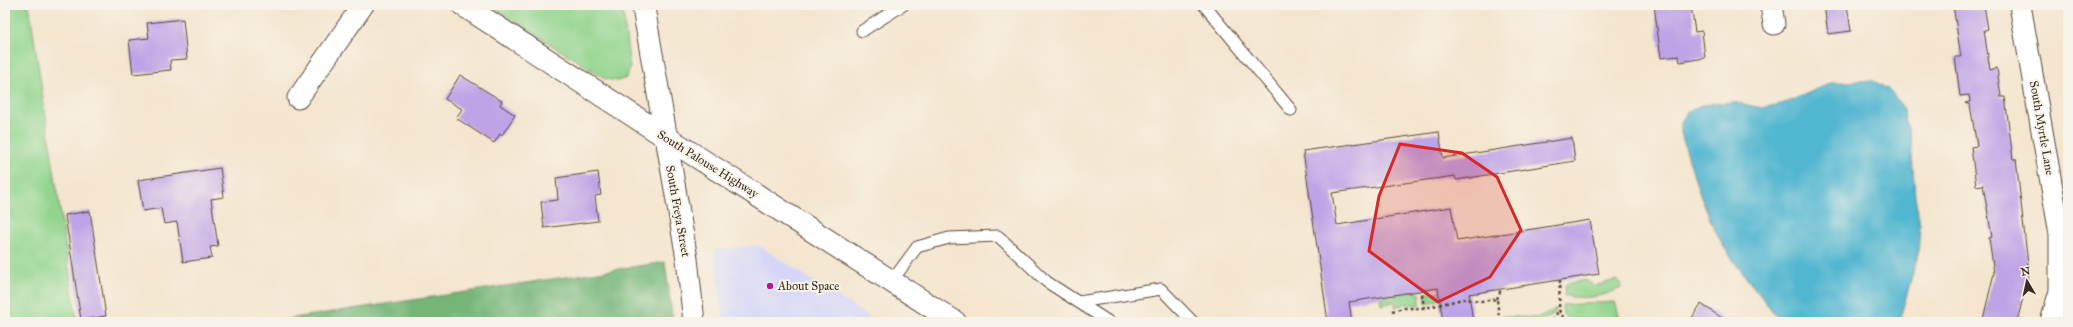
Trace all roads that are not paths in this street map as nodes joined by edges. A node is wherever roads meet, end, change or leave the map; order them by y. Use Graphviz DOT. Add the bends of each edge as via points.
graph roads {
  1 [pos="363,5"];
  2 [pos="463,5"];
  3 [pos="644,5"];
  4 [pos="903,5"];
  5 [pos="1204,5"];
  6 [pos="2020,5"];
  7 [pos="862,31"];
  8 [pos="298,98"];
  9 [pos="1291,110"];
  10 [pos="666,137"];
  11 [pos="892,281"];
  12 [pos="1079,302"];
  13 [pos="694,322"];
  14 [pos="955,322"];
  15 [pos="1109,322"];
  16 [pos="1193,322"];
  17 [pos="2051,322"];
  1 -- 8 [label="street"];
  2 -- 10 [label="main road, South Palouse Highway"];
  3 -- 10 [label="main road, South Freya Street"];
  4 -- 7 [label="lane"];
  5 -- 9 [label="lane"];
  6 -- 17 [label="street, South Myrtle Lane" via="2060,234 2060,291"];
  10 -- 11 [label="main road, South Palouse Highway"];
  10 -- 13 [label="street, South Freya Street"];
  11 -- 12 [label="lane" via="917,246 949,238 998,236 1047,282"];
  11 -- 14 [label="main road, South Palouse Highway"];
  12 -- 15 [label="lane"];
  12 -- 16 [label="lane" via="1161,289"];
}
